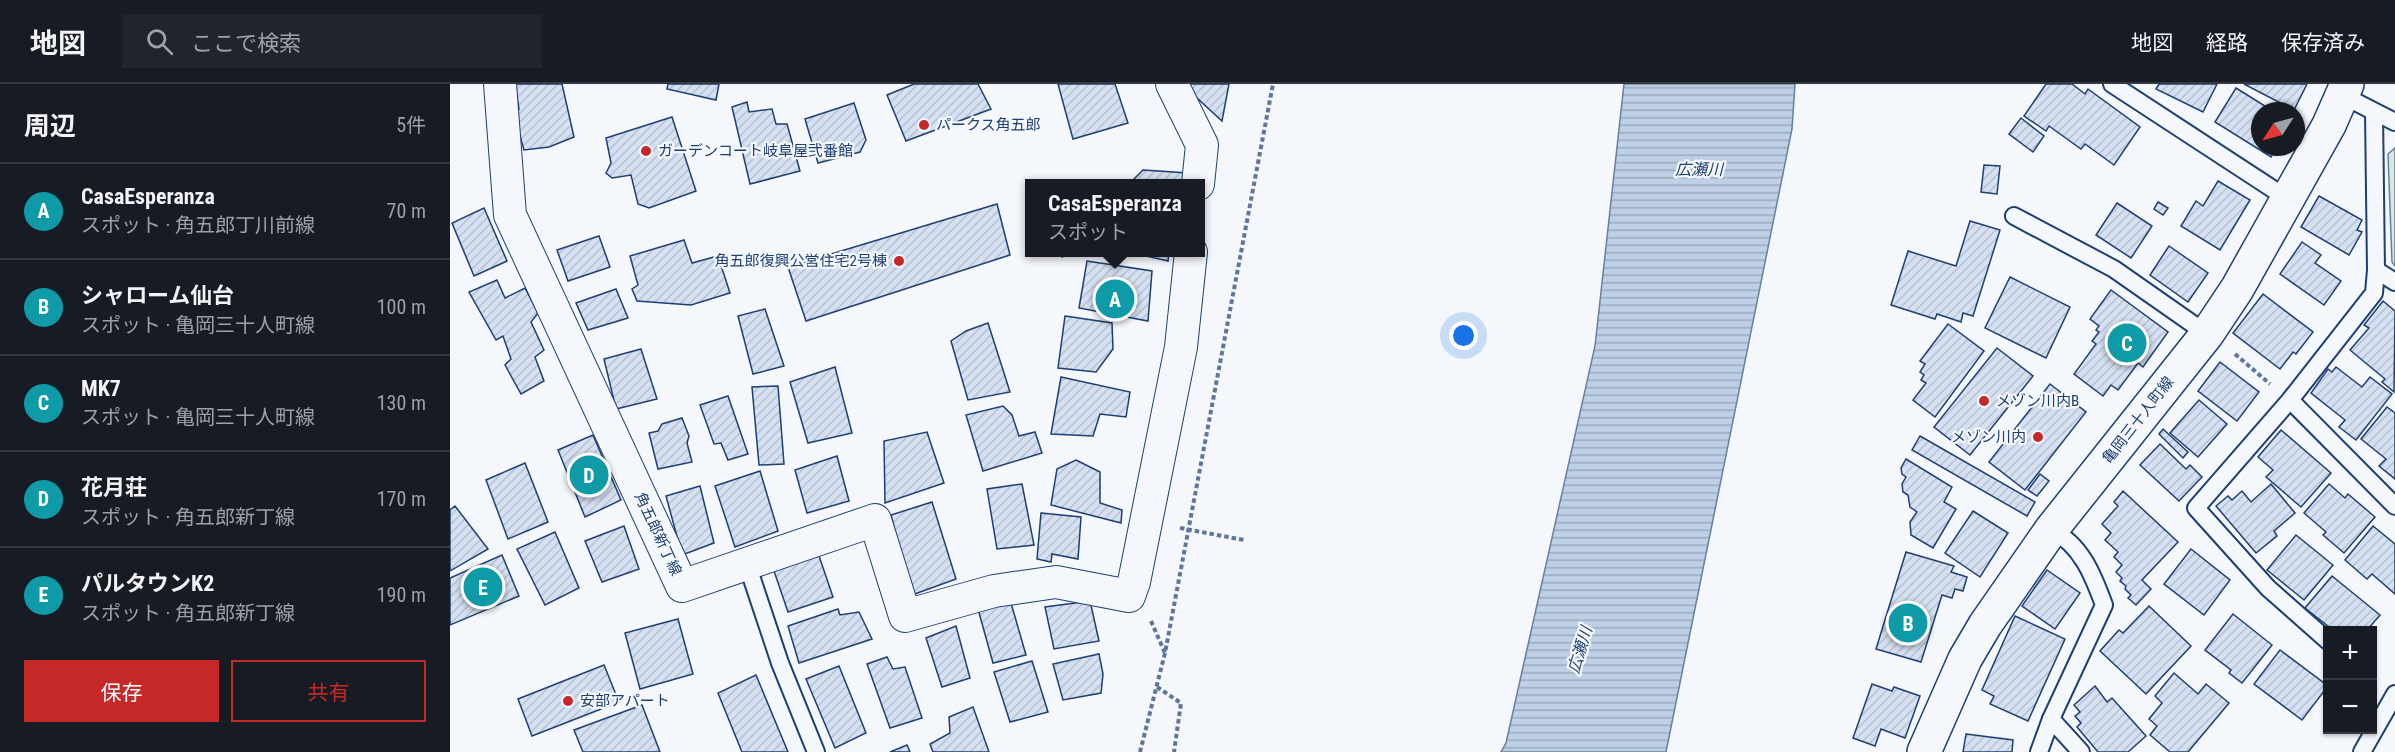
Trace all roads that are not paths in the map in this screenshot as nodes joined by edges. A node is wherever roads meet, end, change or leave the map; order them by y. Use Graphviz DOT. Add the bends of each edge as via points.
graph roads {
  1 [pos="500,84"];
  2 [pos="1172,84"];
  3 [pos="2112,84"];
  4 [pos="2344,89"];
  5 [pos="2374,112"];
  6 [pos="2395,122"];
  7 [pos="1198,179"];
  8 [pos="2288,200"];
  9 [pos="2014,216"];
  10 [pos="1190,257"];
  11 [pos="2376,270"];
  12 [pos="2395,282"];
  13 [pos="2219,343"];
  14 [pos="2290,400"];
  15 [pos="2395,506"];
  16 [pos="2052,530"];
  17 [pos="747,564"];
  18 [pos="2323,638"];
  19 [pos="2395,694"];
  20 [pos="2051,719"];
  21 [pos="816,752"];
  22 [pos="1924,752"];
  23 [pos="2039,752"];
  24 [pos="2081,752"];
  25 [pos="2362,752"];
  1 -- 17 [label="street, 角五郎新丁線" via="510,215 682,586"];
  2 -- 7 [label="street" via="1202,145"];
  3 -- 8 [label="lane"];
  4 -- 5 [label="lane"];
  4 -- 8 [label="street, 亀岡三十人町線"];
  5 -- 6 [label="lane"];
  5 -- 11 [label="lane"];
  8 -- 13 [label="street, 亀岡三十人町線" via="2237,289"];
  9 -- 13 [label="lane" via="2114,269"];
  10 -- 17 [label="street, 角五郎新丁線" via="1181,347 1129,596 1056,582 994,591 905,616 875,520"];
  11 -- 12 [label="lane"];
  11 -- 14 [label="lane" via="2374,293"];
  13 -- 16 [label="street, 亀岡三十人町線"];
  14 -- 15 [label="lane"];
  14 -- 18 [label="lane" via="2196,508 2268,588"];
  16 -- 20 [label="lane" via="2067,537 2091,571 2104,604"];
  16 -- 22 [label="street, 亀岡三十人町線" via="1970,650"];
  17 -- 21 [label="lane" via="780,663"];
  19 -- 25 [label="lane"];
  20 -- 23 [label="lane"];
  20 -- 24 [label="lane"];
}
